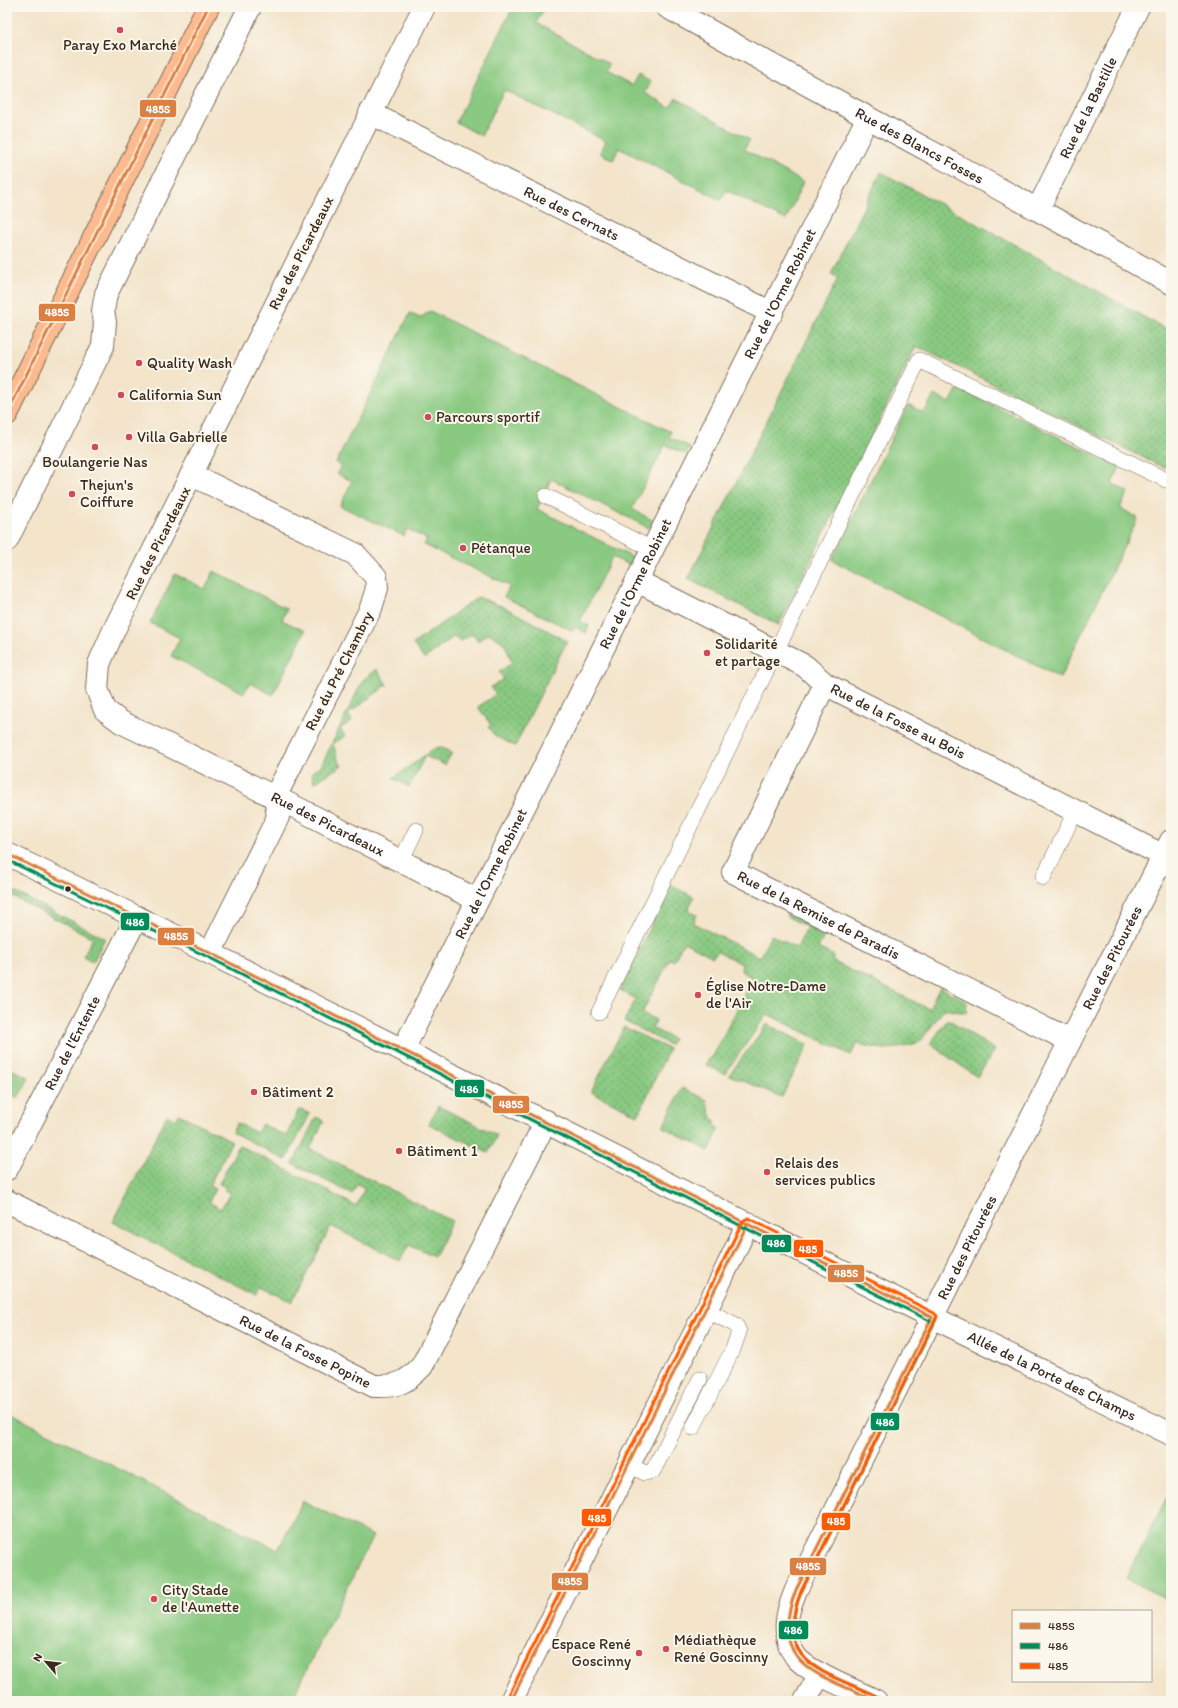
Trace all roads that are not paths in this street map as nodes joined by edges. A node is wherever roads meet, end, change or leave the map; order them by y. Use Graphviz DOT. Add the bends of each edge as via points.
graph roads {
  1 [pos="208,7"];
  2 [pos="250,7"];
  3 [pos="424,7"];
  4 [pos="1138,7"];
  5 [pos="678,10"];
  6 [pos="370,113"];
  7 [pos="867,118"];
  8 [pos="1038,209"];
  9 [pos="1171,283"];
  10 [pos="772,313"];
  11 [pos="7,414"];
  12 [pos="192,474"];
  13 [pos="1166,480"];
  14 [pos="546,496"];
  15 [pos="7,540"];
  16 [pos="652,549"];
  17 [pos="636,581"];
  18 [pos="776,651"];
  19 [pos="825,684"];
  20 [pos="275,797"];
  21 [pos="1075,812"];
  22 [pos="416,830"];
  23 [pos="1167,849"];
  24 [pos="7,854"];
  25 [pos="401,861"];
  26 [pos="1043,878"];
  27 [pos="477,900"];
  28 [pos="137,917"];
  29 [pos="210,953"];
  30 [pos="599,1012"];
  31 [pos="1070,1041"];
  32 [pos="403,1050"];
  33 [pos="546,1121"];
  34 [pos="7,1169"];
  35 [pos="7,1201"];
  36 [pos="748,1223"];
  37 [pos="706,1310"];
  38 [pos="932,1317"];
  39 [pos="700,1379"];
  40 [pos="694,1428"];
  41 [pos="1171,1434"];
  42 [pos="629,1465"];
  43 [pos="820,1674"];
  44 [pos="511,1701"];
  45 [pos="805,1701"];
  46 [pos="876,1701"];
  1 -- 11 [label="main road"];
  2 -- 15 [label="street" via="106,294 103,311 104,346"];
  3 -- 6 [label="street, Rue des Picardeaux"];
  4 -- 8 [label="street, Rue de la Bastille"];
  5 -- 7 [label="street, Rue des Blancs Fosses"];
  6 -- 10 [label="street, Rue des Cernats"];
  6 -- 12 [label="street, Rue des Picardeaux"];
  7 -- 8 [label="street, Rue des Blancs Fosses"];
  7 -- 10 [label="street, Rue de l'Orme Robinet"];
  8 -- 9 [label="street, Rue des Blancs Fosses"];
  10 -- 16 [label="street, Rue de l'Orme Robinet"];
  12 -- 20 [label="street, Rue des Picardeaux" via="99,664 98,689 106,710 121,722"];
  12 -- 20 [label="street, Rue du Pré Chambry" via="355,554 376,577 377,588 371,608"];
  13 -- 18 [label="lane" via="919,360"];
  14 -- 16 [label="lane"];
  16 -- 17 [label="street, Rue de l'Orme Robinet"];
  17 -- 18 [label="street, Rue de la Fosse au Bois"];
  17 -- 27 [label="street, Rue de l'Orme Robinet"];
  18 -- 19 [label="street, Rue de la Fosse au Bois" via="805,666"];
  18 -- 30 [label="lane"];
  19 -- 21 [label="street, Rue de la Fosse au Bois" via="1017,780"];
  19 -- 31 [label="street, Rue de la Remise de Paradis" via="733,872"];
  20 -- 25 [label="street, Rue des Picardeaux"];
  20 -- 29 [label="street" via="278,817"];
  21 -- 23 [label="street, Rue de la Fosse au Bois"];
  21 -- 26 [label="lane"];
  22 -- 25 [label="lane"];
  23 -- 31 [label="street, Rue des Pitourées"];
  24 -- 28 [label="street, Allée de la Porte des Champs"];
  25 -- 27 [label="street, Rue des Picardeaux"];
  27 -- 32 [label="street, Rue de l'Orme Robinet"];
  28 -- 29 [label="street, Allée de la Porte des Champs"];
  28 -- 34 [label="street, Rue de l'Entente"];
  29 -- 32 [label="street, Allée de la Porte des Champs"];
  31 -- 38 [label="street, Rue des Pitourées"];
  32 -- 33 [label="street, Allée de la Porte des Champs"];
  33 -- 35 [label="street, Rue de la Fosse Popine" via="422,1366 411,1378 390,1387 374,1386"];
  33 -- 36 [label="street, Allée de la Porte des Champs"];
  36 -- 37 [label="street"];
  36 -- 38 [label="street, Allée de la Porte des Champs"];
  37 -- 40 [label="lane" via="736,1325 739,1332"];
  37 -- 42 [label="street"];
  38 -- 41 [label="street, Allée de la Porte des Champs"];
  38 -- 43 [label="street, Rue des Pitourées" via="796,1590 788,1611 786,1630 789,1642 797,1657"];
  39 -- 42 [label="lane" via="653,1471 645,1473"];
  42 -- 44 [label="street"];
  43 -- 45 [label="street"];
  43 -- 46 [label="street"];
}
